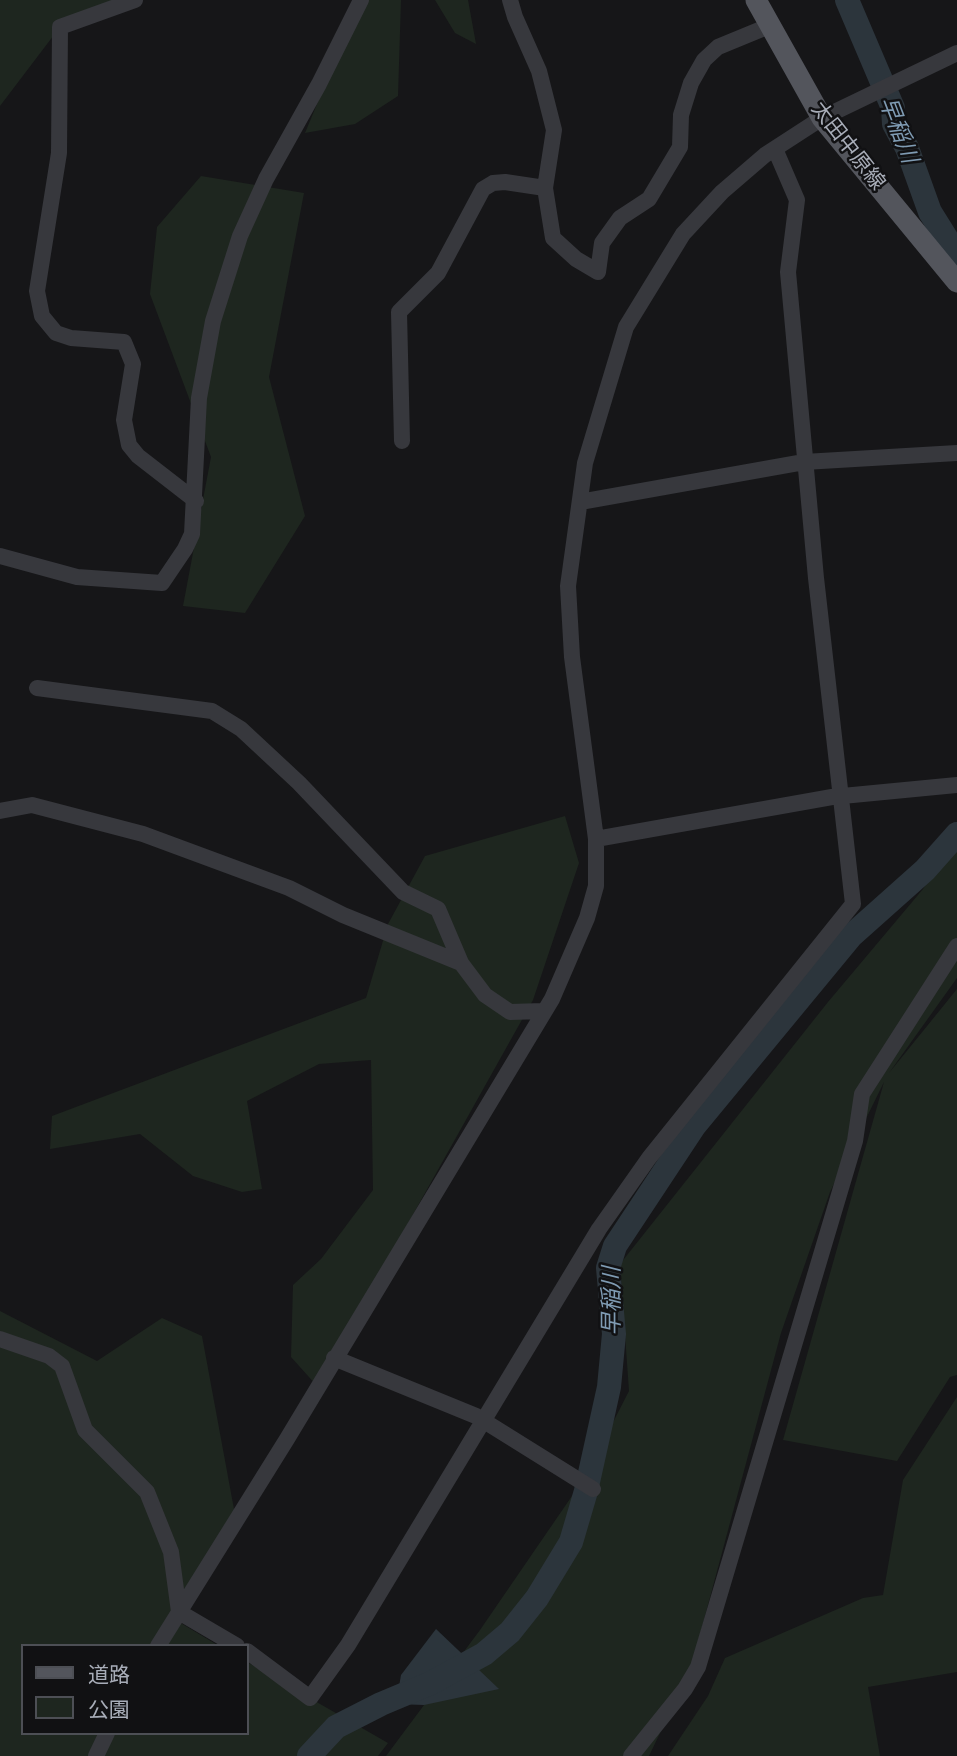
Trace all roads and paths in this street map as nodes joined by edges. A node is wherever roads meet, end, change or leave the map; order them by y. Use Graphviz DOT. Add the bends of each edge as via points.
graph roads {
  1 [pos="135,0"];
  2 [pos="361,0"];
  3 [pos="510,0"];
  4 [pos="756,0"];
  5 [pos="769,26"];
  6 [pos="957,53"];
  7 [pos="822,118"];
  8 [pos="775,149"];
  9 [pos="545,188"];
  10 [pos="957,282"];
  11 [pos="402,441"];
  12 [pos="957,453"];
  13 [pos="804,462"];
  14 [pos="196,500"];
  15 [pos="580,502"];
  16 [pos="3,561"];
  17 [pos="37,688"];
  18 [pos="957,785"];
  19 [pos="840,797"];
  20 [pos="0,811"];
  21 [pos="596,839"];
  22 [pos="957,946"];
  23 [pos="461,963"];
  24 [pos="543,1011"];
  25 [pos="0,1339"];
  26 [pos="334,1358"];
  27 [pos="484,1422"];
  28 [pos="593,1489"];
  29 [pos="179,1612"];
  30 [pos="159,1644"];
  31 [pos="234,1644"];
  32 [pos="248,1652"];
  33 [pos="106,1735"];
  34 [pos="96,1756"];
  35 [pos="631,1756"];
  1 -- 14 [label="street" via="60,27 59,153 37,291 42,316 56,333 124,342 133,364 124,420 129,444"];
  2 -- 14 [label="street" via="240,236 212,321 203,373"];
  3 -- 9 [label="street" via="539,71 554,130"];
  4 -- 5 [label="main road, 太田中原線"];
  5 -- 7 [label="main road, 太田中原線"];
  5 -- 9 [label="street" via="718,47 704,60 681,114 680,147 649,199 620,218 602,243 598,272 553,238"];
  6 -- 7 [label="street"];
  7 -- 8 [label="street"];
  7 -- 10 [label="main road, 太田中原線"];
  8 -- 13 [label="street" via="797,200 788,272"];
  8 -- 15 [label="street" via="722,192 683,234 626,327 585,463"];
  9 -- 11 [label="street" via="505,182 483,189 438,273 399,312"];
  12 -- 13 [label="street"];
  13 -- 15 [label="street"];
  13 -- 19 [label="street"];
  14 -- 16 [label="street" via="192,534 162,583 77,577"];
  15 -- 21 [label="street" via="568,586 572,657"];
  17 -- 23 [label="street" via="212,711 241,729 403,892 438,909"];
  18 -- 19 [label="street"];
  19 -- 21 [label="street"];
  19 -- 27 [label="street" via="852,904 641,1168 599,1229"];
  20 -- 23 [label="street" via="32,806 143,834 289,888"];
  21 -- 24 [label="street" via="596,886 590,911"];
  22 -- 35 [label="street" via="862,1094 855,1141 698,1667"];
  23 -- 24 [label="street" via="485,995 510,1012"];
  24 -- 26 [label="street"];
  25 -- 29 [label="street" via="49,1356 61,1366 85,1430 147,1492 171,1552"];
  26 -- 27 [label="street"];
  26 -- 29 [label="street"];
  27 -- 28 [label="street"];
  27 -- 32 [label="street" via="348,1645 310,1698"];
  29 -- 30 [label="street"];
  29 -- 31 [label="street"];
  33 -- 34 [label="street"];
}
